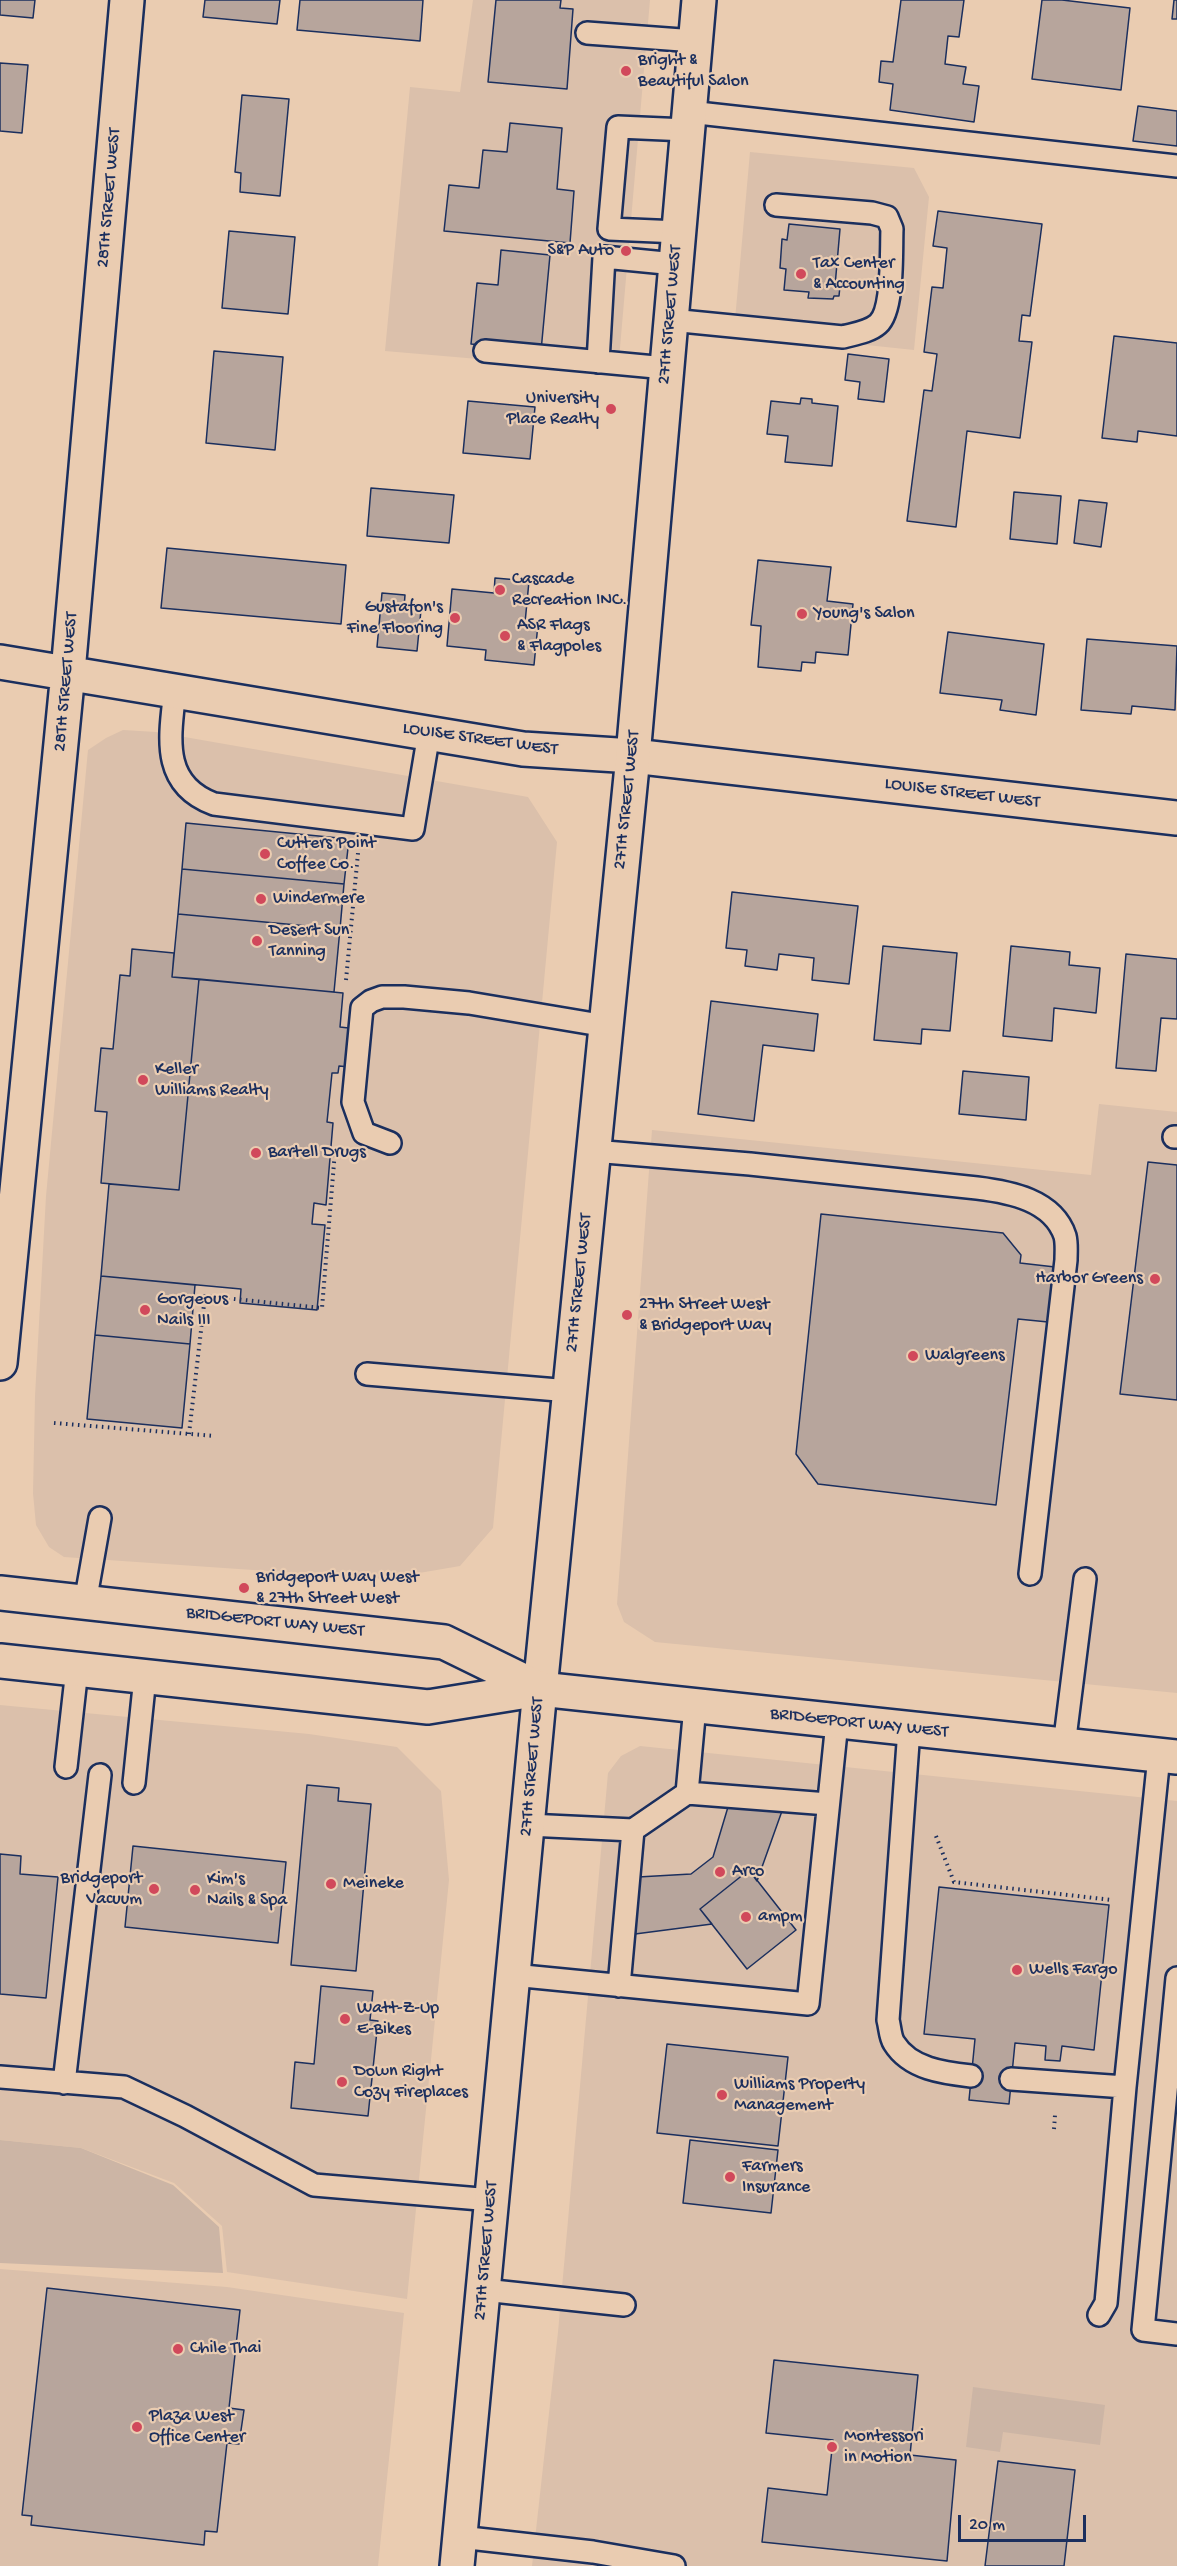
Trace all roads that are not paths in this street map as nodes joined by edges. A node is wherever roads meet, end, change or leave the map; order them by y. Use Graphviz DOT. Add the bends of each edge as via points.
graph roads {
  1 [pos="127,0"];
  2 [pos="699,0"];
  3 [pos="587,33"];
  4 [pos="695,41"];
  5 [pos="688,121"];
  6 [pos="1177,166"];
  7 [pos="776,205"];
  8 [pos="677,248"];
  9 [pos="671,320"];
  10 [pos="485,351"];
  11 [pos="598,362"];
  12 [pos="666,368"];
  13 [pos="0,662"];
  14 [pos="68,672"];
  15 [pos="175,690"];
  16 [pos="429,733"];
  17 [pos="633,756"];
  18 [pos="1177,818"];
  19 [pos="606,1026"];
  20 [pos="390,1143"];
  21 [pos="593,1152"];
  22 [pos="0,1363"];
  23 [pos="367,1374"];
  24 [pos="570,1391"];
  25 [pos="100,1518"];
  26 [pos="1030,1574"];
  27 [pos="1085,1580"];
  28 [pos="0,1593"];
  29 [pos="85,1603"];
  30 [pos="0,1661"];
  31 [pos="77,1669"];
  32 [pos="145,1677"];
  33 [pos="540,1689"];
  34 [pos="695,1706"];
  35 [pos="837,1722"];
  36 [pos="909,1729"];
  37 [pos="1064,1746"];
  38 [pos="1168,1756"];
  39 [pos="66,1767"];
  40 [pos="100,1775"];
  41 [pos="134,1783"];
  42 [pos="687,1793"];
  43 [pos="828,1804"];
  44 [pos="528,1825"];
  45 [pos="633,1830"];
  46 [pos="513,1976"];
  47 [pos="1177,1978"];
  48 [pos="619,1986"];
  49 [pos="971,2076"];
  50 [pos="0,2077"];
  51 [pos="1011,2079"];
  52 [pos="64,2083"];
  53 [pos="1125,2087"];
  54 [pos="492,2200"];
  55 [pos="484,2290"];
  56 [pos="624,2305"];
  57 [pos="1100,2315"];
  58 [pos="1177,2334"];
  59 [pos="458,2551"];
  60 [pos="674,2566"];
  1 -- 14 [label="street, 28TH STREET WEST"];
  2 -- 4 [label="street, 27TH STREET WEST"];
  3 -- 4 [label="lane"];
  4 -- 5 [label="street, 27TH STREET WEST"];
  5 -- 6 [label="lane"];
  5 -- 8 [label="street, 27TH STREET WEST"];
  5 -- 8 [label="lane" via="618,127 609,229"];
  7 -- 9 [label="lane" via="887,217 892,229 887,308 878,324 843,337"];
  8 -- 9 [label="street, 27TH STREET WEST"];
  8 -- 11 [label="lane" via="604,257"];
  9 -- 12 [label="street, 27TH STREET WEST"];
  10 -- 11 [label="lane"];
  11 -- 12 [label="lane"];
  12 -- 17 [label="street, 27TH STREET WEST"];
  13 -- 14 [label="street, LOUISE STREET WEST"];
  14 -- 15 [label="street, LOUISE STREET WEST"];
  14 -- 22 [label="street, 28TH STREET WEST"];
  15 -- 16 [label="street, LOUISE STREET WEST"];
  15 -- 16 [label="lane" via="170,745 175,771 199,798 214,804 413,829"];
  16 -- 17 [label="street, LOUISE STREET WEST" via="523,749"];
  17 -- 18 [label="street, LOUISE STREET WEST"];
  17 -- 19 [label="street, 27TH STREET WEST"];
  19 -- 20 [label="lane" via="469,1002 404,997 371,1001 362,1008 353,1102 364,1133"];
  19 -- 21 [label="street, 27TH STREET WEST"];
  21 -- 24 [label="street, 27TH STREET WEST"];
  21 -- 26 [label="lane" via="750,1164 1010,1192 1039,1205 1060,1226 1066,1239 1066,1260"];
  23 -- 24 [label="lane"];
  24 -- 33 [label="street, 27TH STREET WEST"];
  25 -- 29 [label="lane"];
  27 -- 37 [label="lane"];
  28 -- 29 [label="street, BRIDGEPORT WAY WEST"];
  29 -- 33 [label="street, BRIDGEPORT WAY WEST" via="444,1642"];
  30 -- 31 [label="street, BRIDGEPORT WAY WEST"];
  31 -- 32 [label="street, BRIDGEPORT WAY WEST"];
  31 -- 39 [label="lane"];
  32 -- 33 [label="street, BRIDGEPORT WAY WEST" via="428,1707"];
  32 -- 41 [label="lane"];
  33 -- 34 [label="street, BRIDGEPORT WAY WEST"];
  33 -- 44 [label="street, 27TH STREET WEST"];
  34 -- 35 [label="street, BRIDGEPORT WAY WEST"];
  34 -- 42 [label="lane"];
  35 -- 36 [label="street, BRIDGEPORT WAY WEST"];
  35 -- 43 [label="lane"];
  36 -- 37 [label="street, BRIDGEPORT WAY WEST"];
  36 -- 49 [label="lane" via="888,2020 892,2042 907,2059 931,2069"];
  37 -- 38 [label="street, BRIDGEPORT WAY WEST"];
  38 -- 53 [label="lane" via="1145,1904"];
  40 -- 52 [label="lane"];
  42 -- 43 [label="lane"];
  42 -- 45 [label="lane"];
  43 -- 48 [label="lane" via="808,2004"];
  44 -- 45 [label="lane"];
  44 -- 46 [label="street, 27TH STREET WEST"];
  45 -- 48 [label="lane"];
  46 -- 48 [label="lane"];
  46 -- 54 [label="street, 27TH STREET WEST"];
  47 -- 58 [label="lane" via="1143,2330"];
  50 -- 52 [label="lane"];
  51 -- 53 [label="lane"];
  52 -- 54 [label="lane" via="124,2087 314,2185"];
  53 -- 57 [label="lane" via="1106,2303"];
  54 -- 55 [label="street, 27TH STREET WEST"];
  55 -- 56 [label="lane"];
  55 -- 59 [label="street, 27TH STREET WEST"];
  59 -- 60 [label="lane" via="593,2552"];
}
